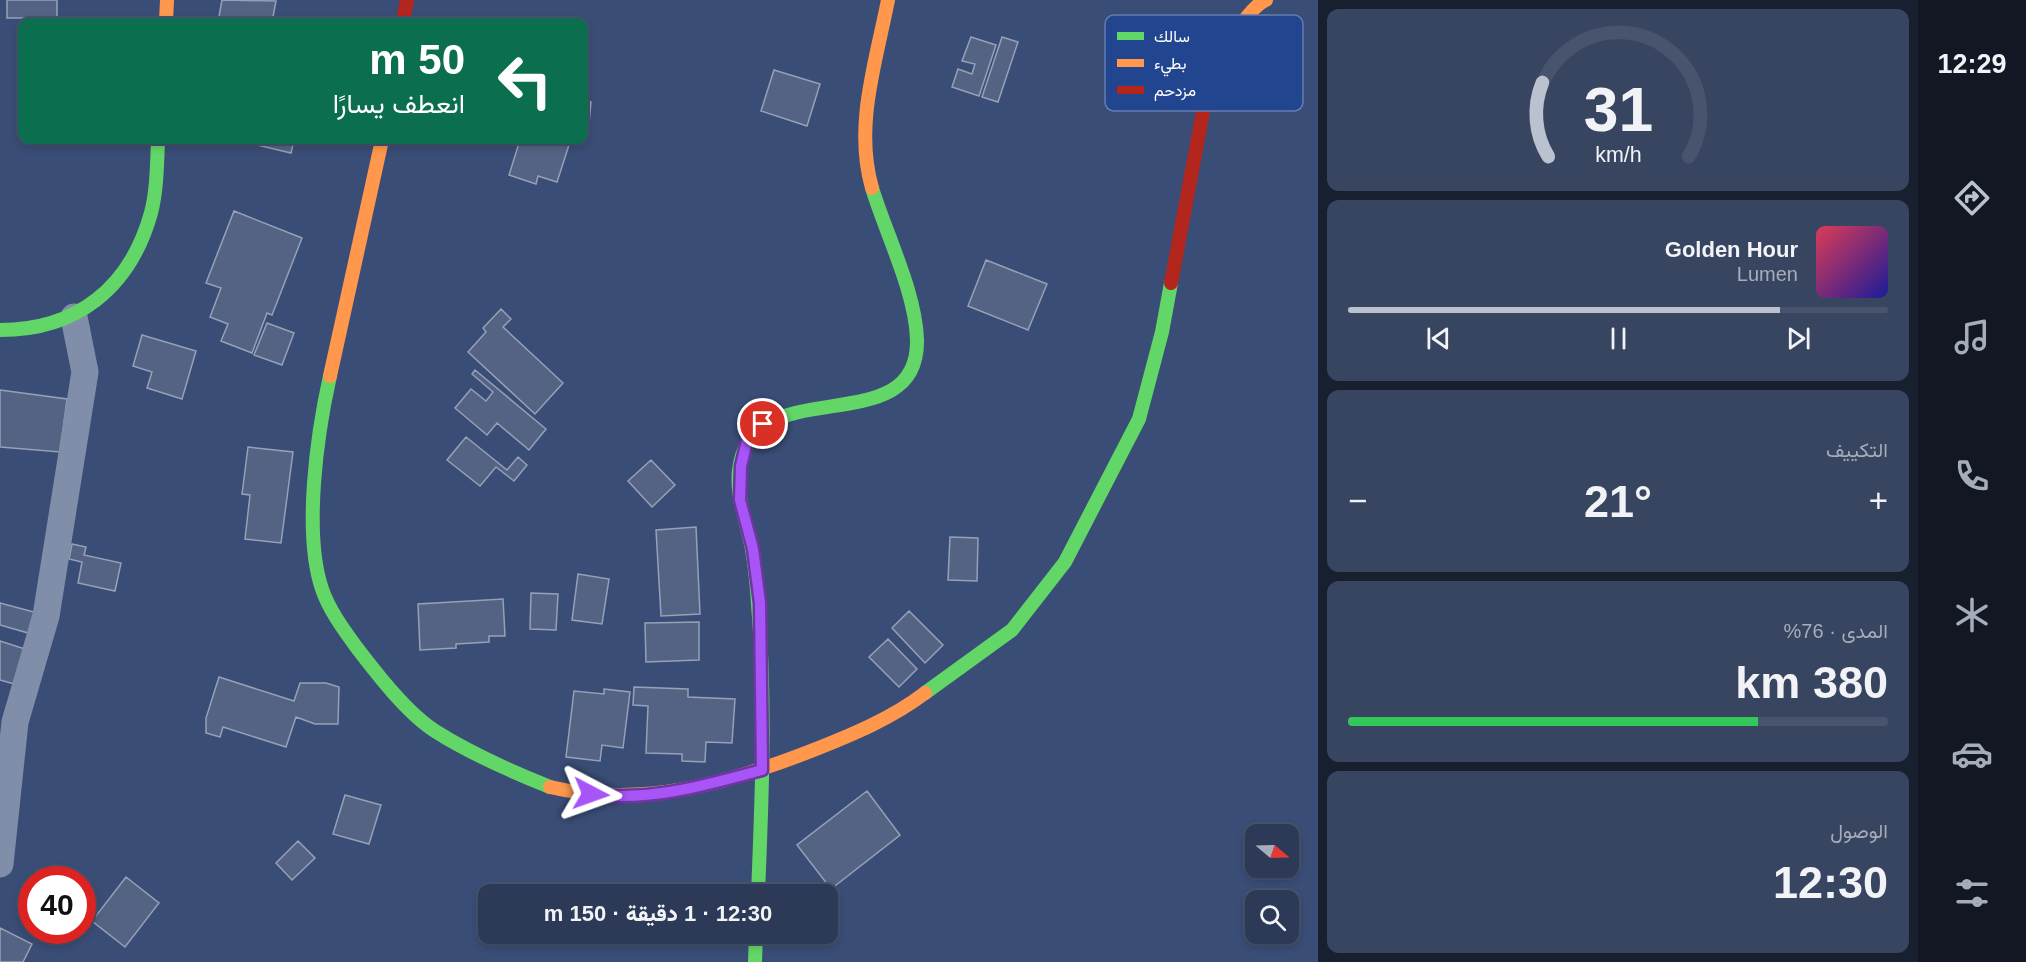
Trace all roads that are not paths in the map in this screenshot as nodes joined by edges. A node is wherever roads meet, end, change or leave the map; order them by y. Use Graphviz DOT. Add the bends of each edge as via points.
graph roads {
  1 [pos="167,0"];
  2 [pos="407,0"];
  3 [pos="888,0"];
  4 [pos="1266,0"];
  5 [pos="1250,15"];
  6 [pos="166,18"];
  7 [pos="404,18"];
  8 [pos="1203,111"];
  9 [pos="159,144"];
  10 [pos="381,144"];
  11 [pos="74,317"];
  12 [pos="0,330"];
  13 [pos="762,770"];
  14 [pos="0,864"];
  15 [pos="758,884"];
  16 [pos="756,944"];
  17 [pos="755,962"];
  1 -- 6 [label="street"];
  2 -- 7 [label="street"];
  3 -- 13 [label="street" via="867,119 865,156 910,303 916,338 913,364 898,385 874,399 784,415 763,424 747,441 741,466 740,500 753,549 760,603"];
  4 -- 5 [label="street"];
  8 -- 13 [label="street" via="1153,374 1139,419 1065,562 1012,630 915,701 863,730"];
  9 -- 11 [label="street" via="151,214 140,245 103,298"];
  10 -- 13 [label="street" via="321,415 314,492 315,544 322,589 340,624 382,681 433,730 498,766 551,788 611,797 674,792"];
  11 -- 12 [label="street" via="46,326"];
  11 -- 14 [label="street" via="85,372 46,616 15,722"];
  13 -- 15 [label="street"];
  16 -- 17 [label="street"];
}
